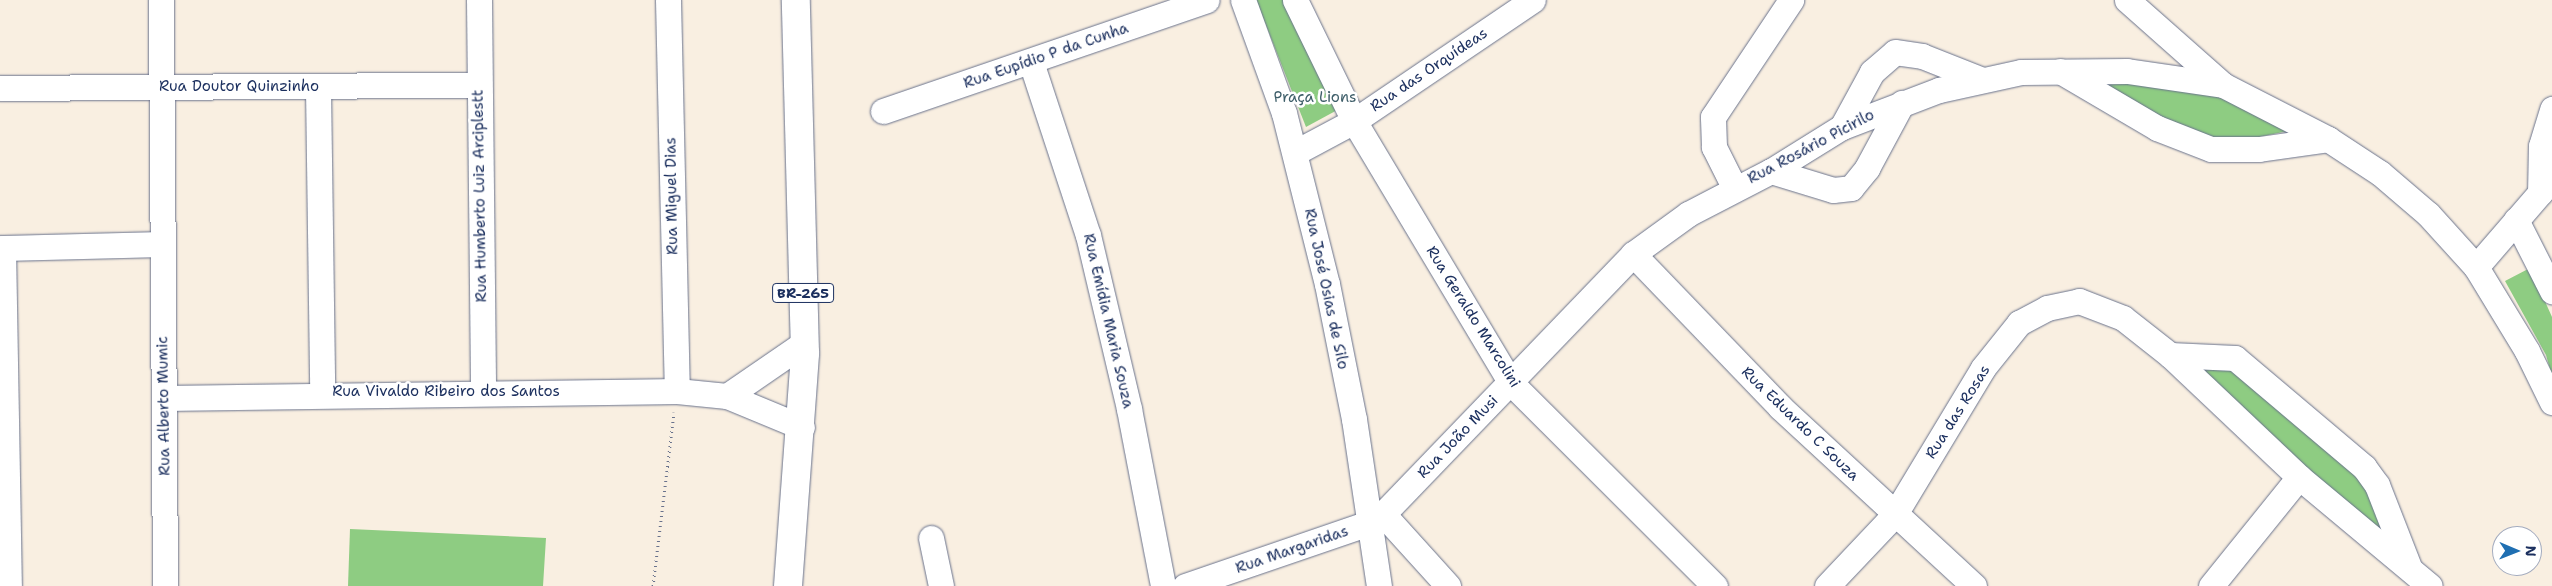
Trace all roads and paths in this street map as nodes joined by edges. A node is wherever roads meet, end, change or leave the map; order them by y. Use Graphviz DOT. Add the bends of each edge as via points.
graph roads {
  1 [pos="161,0"];
  2 [pos="479,0"];
  3 [pos="668,0"];
  4 [pos="796,0"];
  5 [pos="1208,0"];
  6 [pos="1243,0"];
  7 [pos="1295,0"];
  8 [pos="1534,0"];
  9 [pos="1791,0"];
  10 [pos="2127,0"];
  11 [pos="1031,62"];
  12 [pos="2058,70"];
  13 [pos="1980,79"];
  14 [pos="478,85"];
  15 [pos="2223,85"];
  16 [pos="162,86"];
  17 [pos="0,88"];
  18 [pos="318,88"];
  19 [pos="1902,103"];
  20 [pos="2552,109"];
  21 [pos="883,111"];
  22 [pos="1354,121"];
  23 [pos="1842,127"];
  24 [pos="2328,139"];
  25 [pos="1296,152"];
  26 [pos="1771,171"];
  27 [pos="2546,186"];
  28 [pos="1734,187"];
  29 [pos="2516,220"];
  30 [pos="160,244"];
  31 [pos="2,248"];
  32 [pos="1629,258"];
  33 [pos="2476,267"];
  34 [pos="2552,291"];
  35 [pos="804,343"];
  36 [pos="2170,355"];
  37 [pos="1511,383"];
  38 [pos="677,391"];
  39 [pos="483,392"];
  40 [pos="322,393"];
  41 [pos="727,396"];
  42 [pos="164,398"];
  43 [pos="2552,402"];
  44 [pos="802,427"];
  45 [pos="2299,477"];
  46 [pos="1895,514"];
  47 [pos="1376,519"];
  48 [pos="931,538"];
  49 [pos="2409,567"];
  50 [pos="166,577"];
  51 [pos="9,586"];
  52 [pos="653,586"];
  53 [pos="788,586"];
  54 [pos="941,586"];
  55 [pos="1163,586"];
  56 [pos="1186,586"];
  57 [pos="1379,586"];
  58 [pos="1448,586"];
  59 [pos="1715,586"];
  60 [pos="1827,586"];
  61 [pos="1974,586"];
  62 [pos="2211,586"];
  63 [pos="2430,586"];
  1 -- 16 [label="street, Rua Alberto Mumic"];
  2 -- 14 [label="street, Rua Humberto Luiz Arciplestt"];
  3 -- 38 [label="street, Rua Miguel Dias"];
  4 -- 35 [label="highway, BR-265"];
  5 -- 11 [label="street, Rua Eupídio P da Cunha"];
  6 -- 25 [label="street, Rua José Osias de Silo"];
  7 -- 22 [label="street, Rua Geraldo Marcolini"];
  8 -- 22 [label="street, Rua das Orquídeas"];
  9 -- 28 [label="street" via="1713,117 1714,147"];
  10 -- 15 [label="street"];
  11 -- 21 [label="street, Rua Eupídio P da Cunha"];
  11 -- 55 [label="street, Rua Emídia Maria Souza" via="1088,235 1129,409"];
  12 -- 13 [label="street, Rua Rosário Picirilo"];
  12 -- 15 [label="street, Rua Rosário Picirilo" via="2127,71"];
  12 -- 24 [label="street" via="2157,128 2211,149 2259,149"];
  13 -- 19 [label="street, Rua Rosário Picirilo"];
  13 -- 23 [label="street" via="1922,56 1895,52 1872,72"];
  14 -- 18 [label="street, Rua Doutor Quinzinho"];
  14 -- 39 [label="street, Rua Humberto Luiz Arciplestt"];
  15 -- 24 [label="street"];
  16 -- 17 [label="street, Rua Doutor Quinzinho"];
  16 -- 18 [label="street, Rua Doutor Quinzinho"];
  16 -- 30 [label="street, Rua Alberto Mumic"];
  18 -- 40 [label="street"];
  19 -- 23 [label="street, Rua Rosário Picirilo"];
  19 -- 26 [label="street" via="1867,168 1851,188 1832,190"];
  20 -- 27 [label="street" via="2541,146"];
  22 -- 25 [label="street, Rua das Orquídeas"];
  22 -- 37 [label="street, Rua Geraldo Marcolini"];
  23 -- 26 [label="street, Rua Rosário Picirilo"];
  24 -- 33 [label="street" via="2380,172 2428,214"];
  25 -- 47 [label="street, Rua José Osias de Silo"];
  26 -- 28 [label="street, Rua Rosário Picirilo"];
  27 -- 29 [label="street"];
  28 -- 32 [label="street, Rua Rosário Picirilo"];
  29 -- 33 [label="street"];
  29 -- 34 [label="street"];
  30 -- 31 [label="street"];
  30 -- 42 [label="street, Rua Alberto Mumic"];
  31 -- 51 [label="street"];
  32 -- 37 [label="street, Rua João Musi"];
  32 -- 46 [label="street, Rua Eduardo C Souza" via="1780,407"];
  33 -- 43 [label="street" via="2527,351"];
  35 -- 41 [label="street"];
  35 -- 44 [label="highway, BR-265"];
  36 -- 45 [label="street, Rua das Rosas"];
  36 -- 46 [label="street, Rua das Rosas" via="2123,318 2079,301 2047,308 2019,323 1983,368"];
  36 -- 49 [label="street" via="2235,358 2364,467 2377,485"];
  37 -- 47 [label="street, Rua João Musi"];
  37 -- 59 [label="street, Rua Geraldo Marcolini"];
  38 -- 39 [label="street, Rua Vivaldo Ribeiro dos Santos"];
  38 -- 41 [label="street, Rua Vivaldo Ribeiro dos Santos"];
  38 -- 52 [label="path"];
  39 -- 40 [label="street, Rua Vivaldo Ribeiro dos Santos"];
  40 -- 42 [label="street, Rua Vivaldo Ribeiro dos Santos"];
  41 -- 44 [label="street, Rua Vivaldo Ribeiro dos Santos"];
  42 -- 50 [label="street, Rua Alberto Mumic"];
  44 -- 53 [label="highway, BR-265"];
  45 -- 49 [label="street, Rua das Rosas"];
  45 -- 62 [label="street"];
  46 -- 60 [label="street, Rua das Rosas"];
  46 -- 61 [label="street, Rua Eduardo C Souza"];
  47 -- 56 [label="street, Rua Margaridas"];
  47 -- 57 [label="street, Rua José Osias de Silo"];
  47 -- 58 [label="street"];
  48 -- 54 [label="street"];
  49 -- 63 [label="street, Rua das Rosas"];
}
